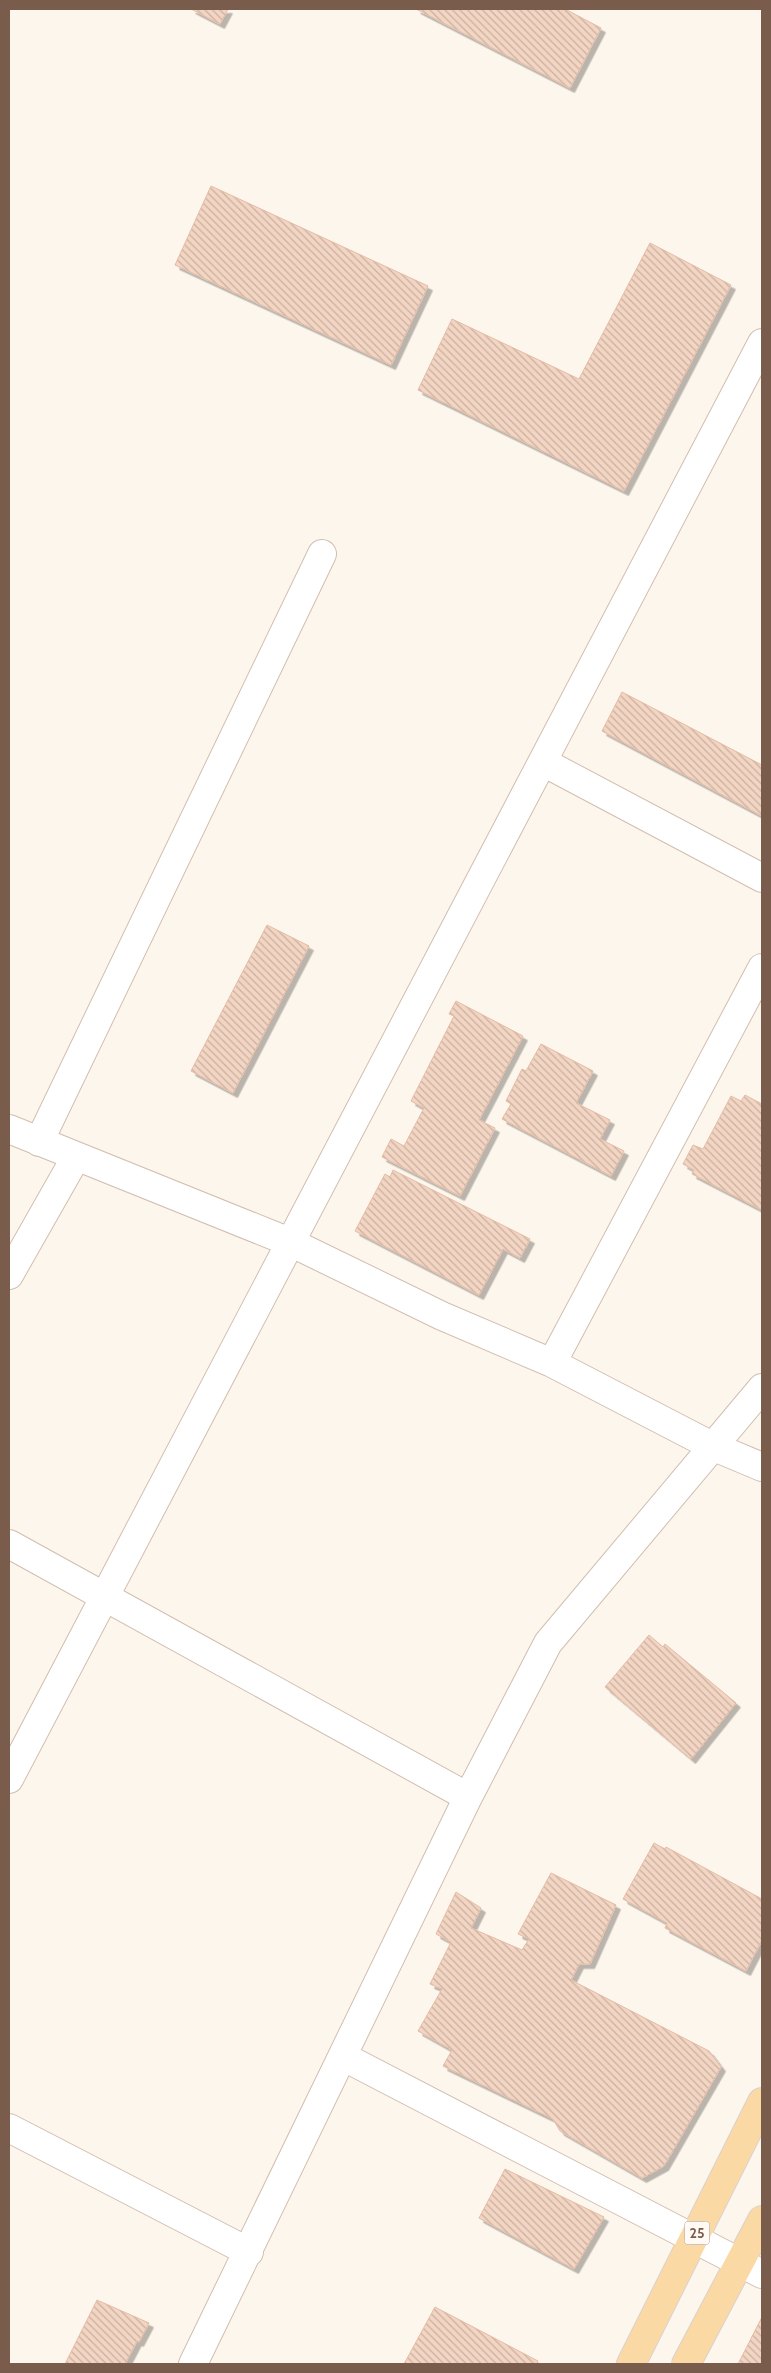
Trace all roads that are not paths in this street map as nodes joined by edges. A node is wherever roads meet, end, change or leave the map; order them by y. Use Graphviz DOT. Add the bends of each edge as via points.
graph roads {
  1 [pos="762,343"];
  2 [pos="322,554"];
  3 [pos="543,762"];
  4 [pos="762,878"];
  5 [pos="762,968"];
  6 [pos="9,1129"];
  7 [pos="39,1142"];
  8 [pos="76,1157"];
  9 [pos="292,1242"];
  10 [pos="9,1275"];
  11 [pos="552,1363"];
  12 [pos="762,1388"];
  13 [pos="712,1446"];
  14 [pos="762,1467"];
  15 [pos="9,1544"];
  16 [pos="105,1597"];
  17 [pos="9,1779"];
  18 [pos="468,1798"];
  19 [pos="344,2057"];
  20 [pos="762,2102"];
  21 [pos="9,2128"];
  22 [pos="762,2220"];
  23 [pos="694,2239"];
  24 [pos="249,2252"];
  25 [pos="751,2268"];
  26 [pos="193,2364"];
  27 [pos="631,2364"];
  28 [pos="686,2364"];
  1 -- 3 [label="street"];
  2 -- 7 [label="street"];
  3 -- 4 [label="street"];
  3 -- 9 [label="street"];
  5 -- 11 [label="street"];
  6 -- 7 [label="street"];
  7 -- 8 [label="street"];
  8 -- 9 [label="street"];
  8 -- 10 [label="street"];
  9 -- 11 [label="street" via="442,1316"];
  9 -- 16 [label="street"];
  11 -- 13 [label="street"];
  12 -- 13 [label="street"];
  13 -- 14 [label="street"];
  13 -- 18 [label="street" via="548,1644"];
  15 -- 16 [label="street"];
  16 -- 17 [label="street"];
  16 -- 18 [label="street"];
  18 -- 19 [label="street"];
  19 -- 23 [label="street"];
  19 -- 24 [label="street"];
  20 -- 23 [label="main road, 25"];
  21 -- 24 [label="street"];
  22 -- 25 [label="main road"];
  23 -- 25 [label="street"];
  23 -- 27 [label="main road, 25"];
  24 -- 26 [label="street"];
  25 -- 28 [label="main road"];
}
